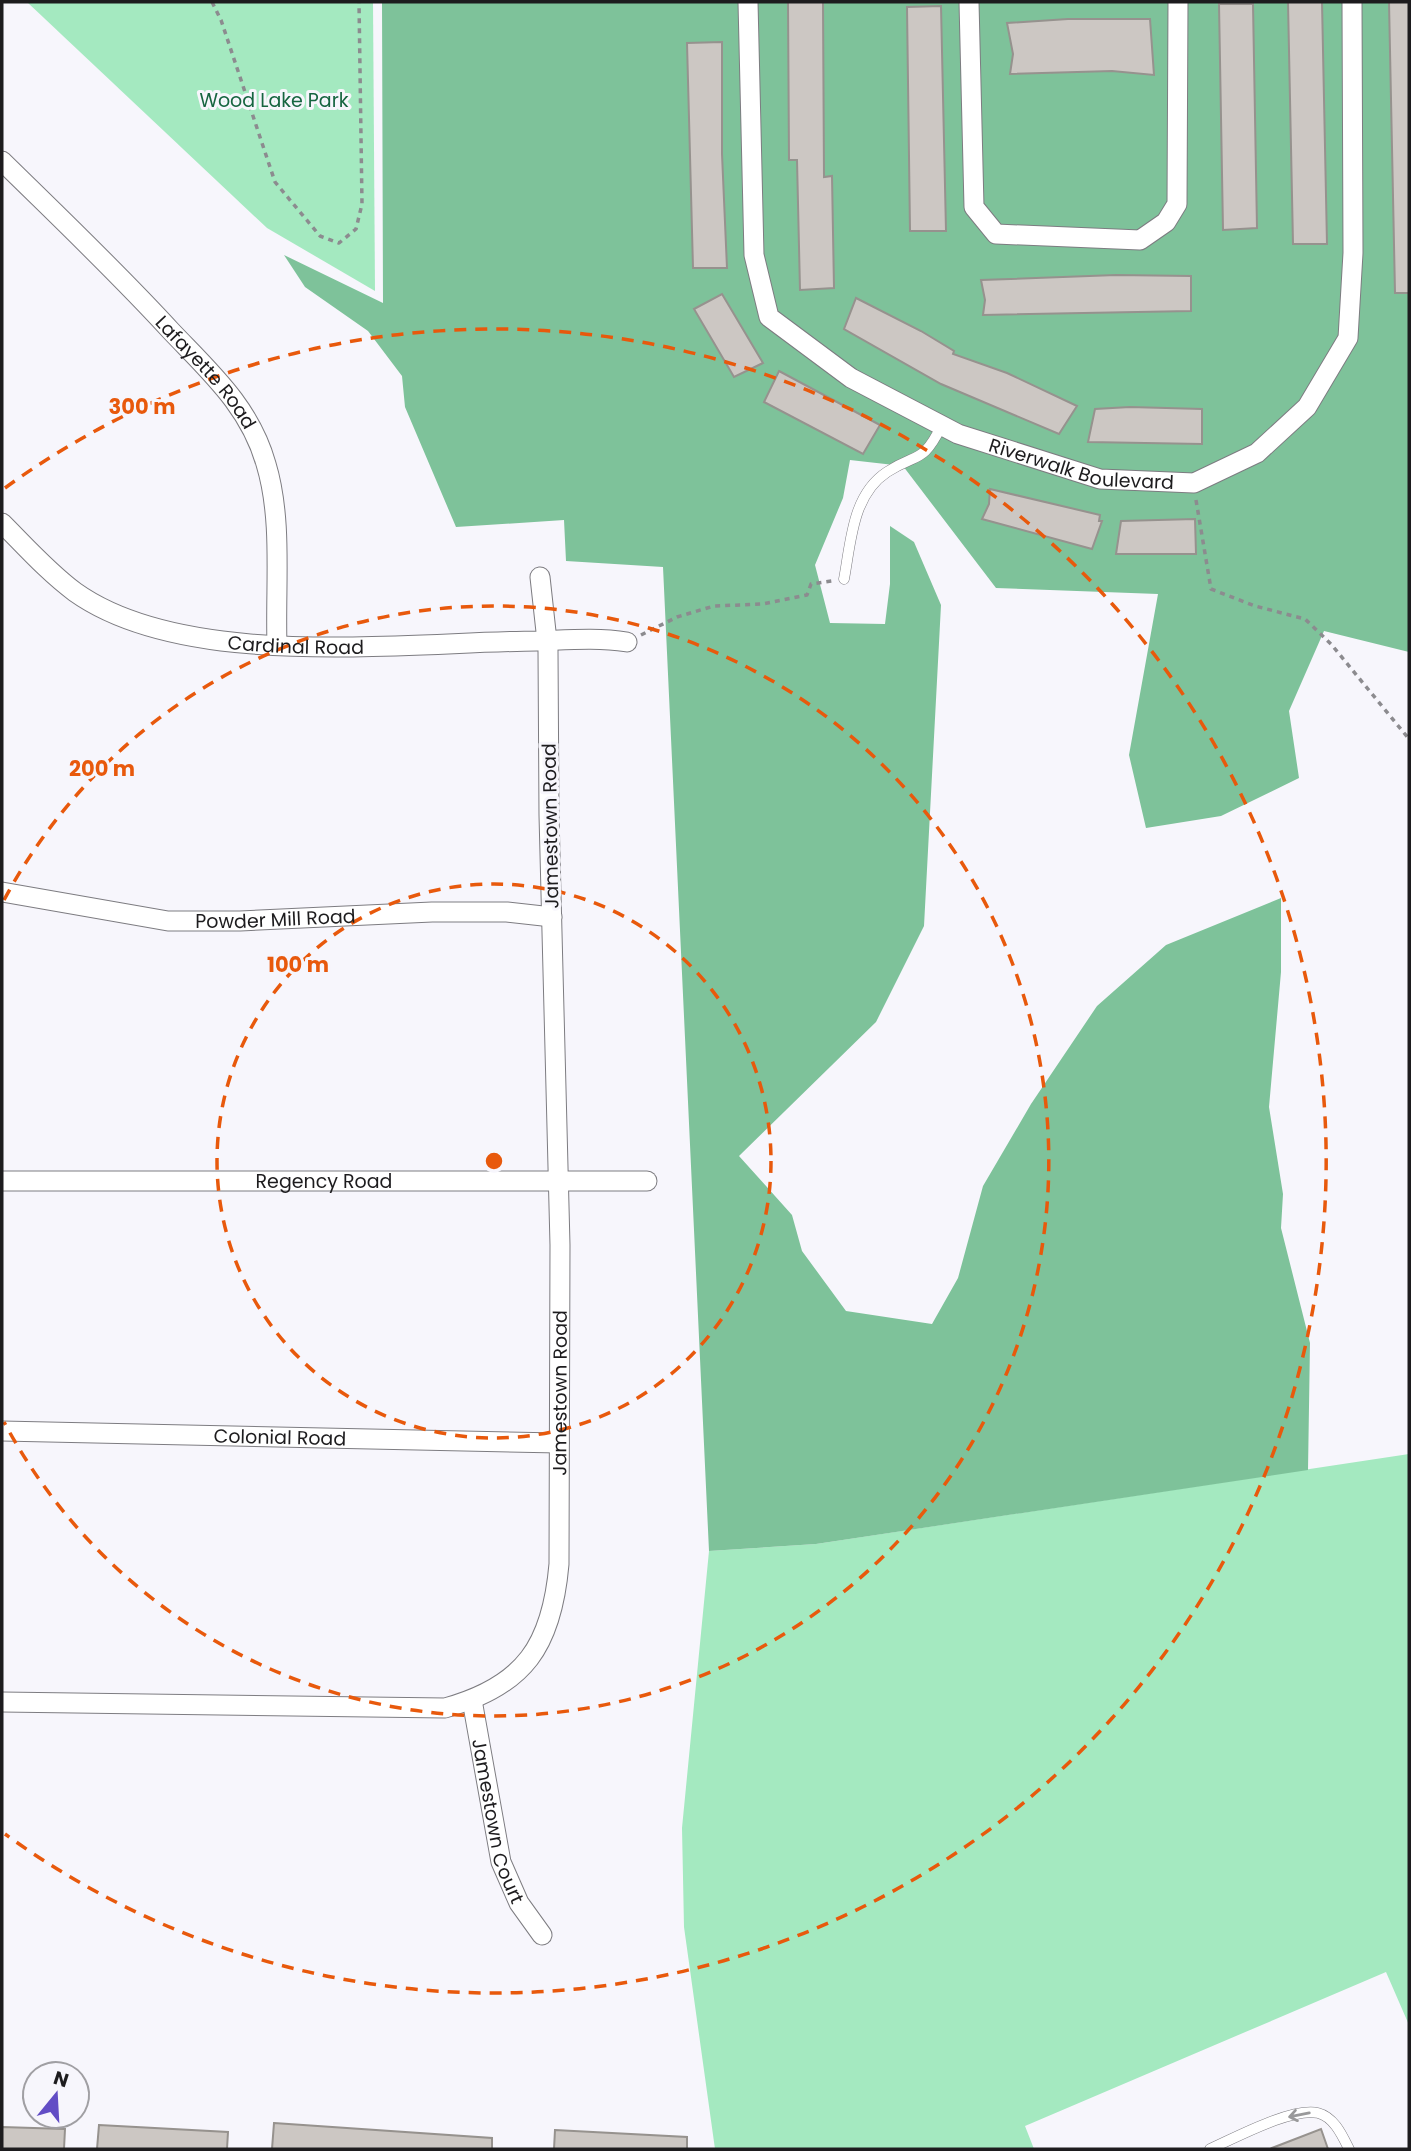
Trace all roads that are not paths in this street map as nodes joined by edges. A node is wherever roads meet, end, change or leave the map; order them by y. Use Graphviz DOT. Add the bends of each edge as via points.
graph roads {
  1 [pos="748,2"];
  2 [pos="969,2"];
  3 [pos="1178,2"];
  4 [pos="1352,2"];
  5 [pos="2,161"];
  6 [pos="942,425"];
  7 [pos="2,523"];
  8 [pos="540,577"];
  9 [pos="844,579"];
  10 [pos="547,640"];
  11 [pos="626,642"];
  12 [pos="277,645"];
  13 [pos="2,892"];
  14 [pos="552,917"];
  15 [pos="558,1180"];
  16 [pos="2,1181"];
  17 [pos="647,1181"];
  18 [pos="2,1432"];
  19 [pos="559,1443"];
  20 [pos="472,1700"];
  21 [pos="2,1702"];
  22 [pos="542,1935"];
  23 [pos="1210,2149"];
  24 [pos="1349,2149"];
  1 -- 6 [label="street, Riverwalk Boulevard" via="754,255 769,317 851,378"];
  2 -- 3 [label="street" via="974,206 996,234 1140,240 1166,222 1177,204"];
  4 -- 6 [label="street, Riverwalk Boulevard" via="1353,253 1348,338 1307,407 1257,453 1194,482 1101,479"];
  5 -- 12 [label="street, Lafayette Road" via="133,289 247,416 263,453 272,492"];
  6 -- 9 [label="lane" via="921,457 887,472 868,489 858,511"];
  7 -- 12 [label="street, Cardinal Road" via="76,592 119,615 190,638"];
  8 -- 10 [label="street, Jamestown Road"];
  10 -- 11 [label="street, Cardinal Road"];
  10 -- 12 [label="street, Cardinal Road"];
  10 -- 14 [label="street, Jamestown Road"];
  13 -- 14 [label="street, Powder Mill Road" via="168,921 432,912"];
  14 -- 15 [label="street, Jamestown Road"];
  15 -- 16 [label="street, Regency Road"];
  15 -- 17 [label="street, Regency Road"];
  15 -- 19 [label="street, Jamestown Road"];
  18 -- 19 [label="street, Colonial Road"];
  19 -- 20 [label="street, Jamestown Road" via="558,1576 545,1636 515,1675"];
  20 -- 21 [label="street, Jamestown Road" via="419,1709"];
  20 -- 22 [label="street, Jamestown Court" via="501,1862 519,1903"];
  24 -- 23 [label="lane, one-way" via="1328,2118 1308,2113 1292,2115"];
}
